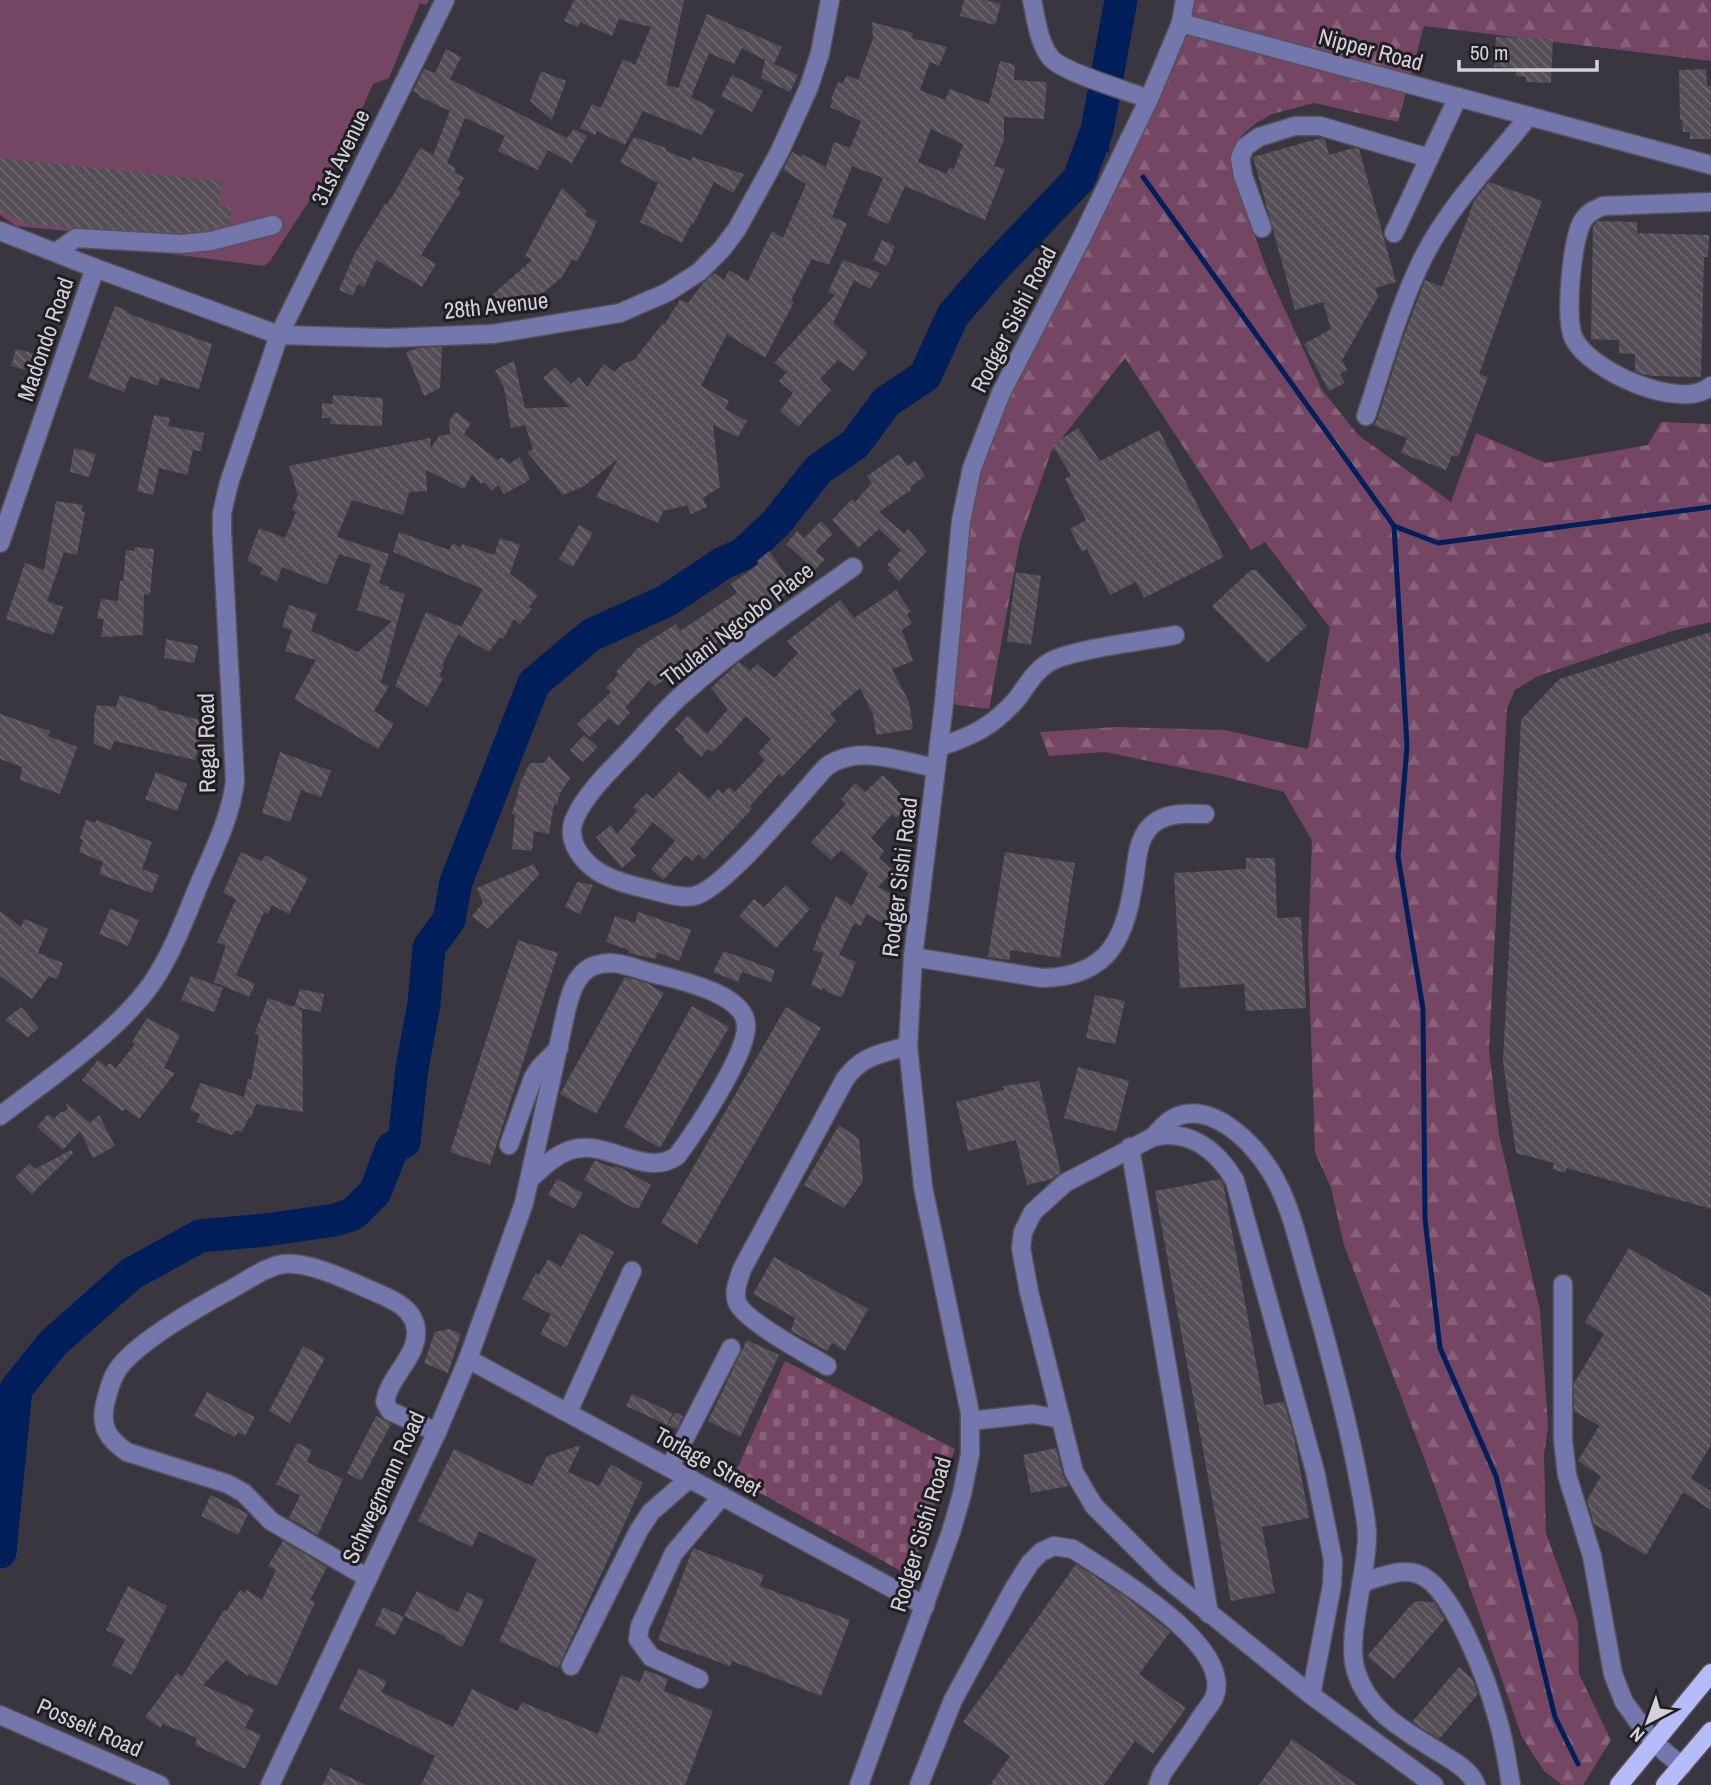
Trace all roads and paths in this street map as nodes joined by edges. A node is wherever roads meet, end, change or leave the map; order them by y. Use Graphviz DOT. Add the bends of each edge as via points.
graph roads {
  1 [pos="445,0"];
  2 [pos="830,0"];
  3 [pos="1032,0"];
  4 [pos="1185,0"];
  5 [pos="1181,23"];
  6 [pos="1458,97"];
  7 [pos="1149,99"];
  8 [pos="1529,116"];
  9 [pos="1429,158"];
  10 [pos="1711,165"];
  11 [pos="1711,202"];
  12 [pos="273,225"];
  13 [pos="1262,228"];
  14 [pos="0,231"];
  15 [pos="1394,233"];
  16 [pos="55,252"];
  17 [pos="95,268"];
  18 [pos="278,335"];
  19 [pos="1711,386"];
  20 [pos="1366,416"];
  21 [pos="0,543"];
  22 [pos="853,567"];
  23 [pos="1175,635"];
  24 [pos="939,747"];
  25 [pos="936,768"];
  26 [pos="1205,814"];
  27 [pos="914,957"];
  28 [pos="908,1046"];
  29 [pos="559,1048"];
  30 [pos="0,1116"];
  31 [pos="1153,1137"];
  32 [pos="509,1145"];
  33 [pos="1130,1147"];
  34 [pos="528,1180"];
  35 [pos="632,1271"];
  36 [pos="1563,1284"];
  37 [pos="731,1348"];
  38 [pos="468,1359"];
  39 [pos="827,1366"];
  40 [pos="568,1412"];
  41 [pos="1062,1419"];
  42 [pos="970,1421"];
  43 [pos="437,1432"];
  44 [pos="670,1467"];
  45 [pos="690,1479"];
  46 [pos="722,1496"];
  47 [pos="368,1578"];
  48 [pos="1361,1583"];
  49 [pos="925,1606"];
  50 [pos="1209,1614"];
  51 [pos="571,1666"];
  52 [pos="1711,1673"];
  53 [pos="699,1679"];
  54 [pos="1311,1695"];
  55 [pos="0,1715"];
  56 [pos="1711,1731"];
  57 [pos="1654,1743"];
  58 [pos="1682,1766"];
  59 [pos="160,1785"];
  60 [pos="270,1785"];
  61 [pos="859,1785"];
  62 [pos="919,1785"];
  63 [pos="1158,1785"];
  64 [pos="1434,1785"];
  65 [pos="1475,1785"];
  66 [pos="1511,1785"];
  67 [pos="1619,1785"];
  68 [pos="1665,1785"];
  1 -- 18 [label="street, 31st Avenue"];
  2 -- 18 [label="street, 28th Avenue" via="809,87 760,190 722,248 699,272 668,292 620,313 493,334 387,338"];
  3 -- 7 [label="street" via="1042,43 1051,58 1067,69"];
  4 -- 5 [label="street, Rodger Sishi Road"];
  5 -- 6 [label="street, Nipper Road"];
  5 -- 7 [label="street, Rodger Sishi Road"];
  6 -- 8 [label="street, Nipper Road"];
  6 -- 9 [label="street"];
  7 -- 24 [label="street, Rodger Sishi Road" via="1001,393 972,468 954,573"];
  8 -- 10 [label="street, Nipper Road"];
  8 -- 20 [label="street" via="1426,251"];
  9 -- 13 [label="street" via="1320,125 1295,126 1259,137 1245,147 1240,158"];
  9 -- 15 [label="street"];
  11 -- 19 [label="street" via="1602,206 1589,213 1575,240 1570,325 1573,339 1583,351 1643,388 1683,395 1704,392"];
  12 -- 16 [label="street" via="211,242 76,239"];
  14 -- 16 [label="street, 28th Avenue"];
  16 -- 17 [label="street, 28th Avenue"];
  17 -- 18 [label="street, 28th Avenue"];
  17 -- 21 [label="street, Madondo Road"];
  18 -- 30 [label="street, Regal Road" via="222,513 235,778 229,811 152,984 108,1030"];
  22 -- 25 [label="street, Thulani Ngcobo Place" via="681,695 579,810 573,821 575,847 597,871 631,886 693,896 720,882 836,760 866,755"];
  23 -- 24 [label="street" via="1054,660 981,731"];
  24 -- 25 [label="street, Rodger Sishi Road"];
  25 -- 27 [label="street, Rodger Sishi Road"];
  26 -- 27 [label="street" via="1170,814 1154,822 1138,847 1127,919 1116,944 1079,973 1042,978"];
  27 -- 28 [label="street, Rodger Sishi Road"];
  28 -- 39 [label="street" via="872,1056 856,1065 845,1079 736,1286 736,1301 744,1312"];
  28 -- 42 [label="street, Rodger Sishi Road" via="923,1187"];
  29 -- 32 [label="street" via="533,1078"];
  29 -- 34 [label="street, Schwegmann Road"];
  29 -- 34 [label="street, Schwegmann Road" via="572,990 580,975 612,962 706,988 743,1013 746,1021 737,1057 677,1156 659,1164 589,1147 570,1150"];
  31 -- 33 [label="street"];
  31 -- 48 [label="street" via="1172,1119 1205,1115 1241,1136 1271,1172 1283,1196 1348,1423 1367,1536"];
  31 -- 54 [label="street" via="1182,1136 1201,1144 1216,1154 1235,1181 1315,1471 1333,1560"];
  33 -- 41 [label="street" via="1065,1183 1033,1212 1023,1232 1020,1248 1029,1292"];
  33 -- 50 [label="street"];
  34 -- 38 [label="street, Schwegmann Road" via="524,1203"];
  35 -- 40 [label="street"];
  36 -- 57 [label="street" via="1567,1475 1592,1556 1613,1674 1623,1702"];
  37 -- 44 [label="street"];
  38 -- 40 [label="street, Torlage Street"];
  38 -- 43 [label="street, Schwegmann Road"];
  40 -- 44 [label="street, Torlage Street"];
  41 -- 42 [label="street" via="1033,1414"];
  41 -- 50 [label="street" via="1074,1472 1094,1506"];
  42 -- 49 [label="street, Rodger Sishi Road" via="970,1454 962,1494"];
  43 -- 47 [label="street, Schwegmann Road"];
  43 -- 47 [label="street" via="390,1411 385,1402 386,1391 414,1344 414,1321 407,1310 307,1266 284,1264 199,1307 131,1353 113,1378 103,1427 113,1443 127,1452 228,1484 244,1493 271,1521"];
  44 -- 45 [label="street, Torlage Street"];
  45 -- 46 [label="street, Torlage Street"];
  45 -- 51 [label="street" via="662,1501 639,1530"];
  46 -- 49 [label="street, Torlage Street"];
  46 -- 53 [label="street" via="674,1553 638,1639 651,1657"];
  47 -- 60 [label="street, Schwegmann Road"];
  48 -- 65 [label="street" via="1354,1640 1355,1669 1364,1694 1390,1722 1458,1764"];
  48 -- 66 [label="street" via="1405,1571 1421,1575 1446,1598 1490,1691"];
  49 -- 61 [label="street, Rodger Sishi Road"];
  50 -- 54 [label="street"];
  52 -- 57 [label="main road"];
  54 -- 64 [label="street"];
  55 -- 59 [label="street, Posselt Road"];
  56 -- 58 [label="main road"];
  57 -- 58 [label="street"];
  57 -- 67 [label="main road"];
  58 -- 68 [label="main road"];
  62 -- 63 [label="street" via="953,1700 1013,1590 1030,1563 1054,1546 1073,1549 1174,1619 1210,1661 1217,1678 1214,1697"];
}
